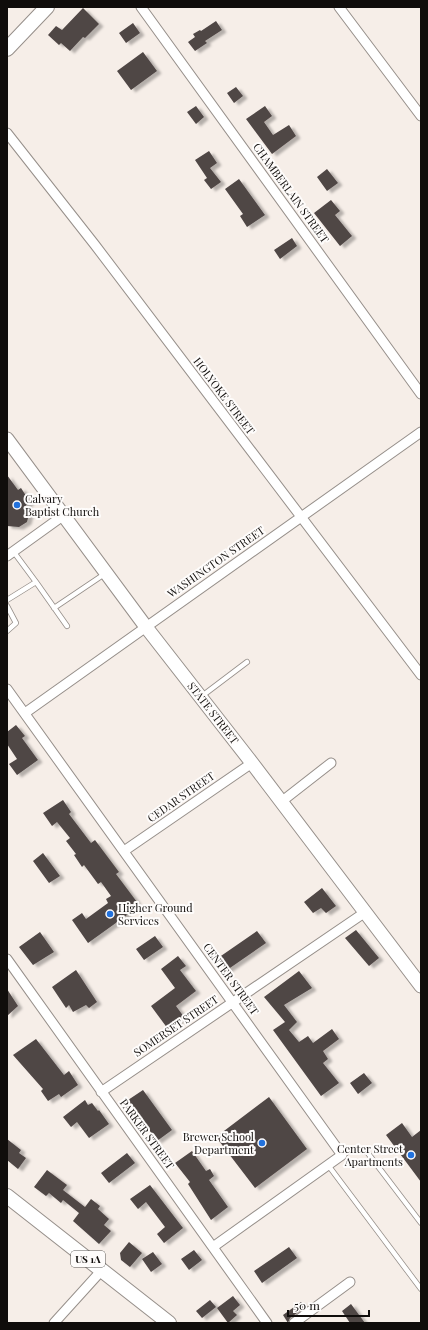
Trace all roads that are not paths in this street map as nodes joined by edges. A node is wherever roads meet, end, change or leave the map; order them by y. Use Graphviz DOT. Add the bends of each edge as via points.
graph roads {
  1 [pos="47,7"];
  2 [pos="141,7"];
  3 [pos="339,7"];
  4 [pos="7,49"];
  5 [pos="421,116"];
  6 [pos="7,133"];
  7 [pos="421,394"];
  8 [pos="421,432"];
  9 [pos="7,439"];
  10 [pos="64,515"];
  11 [pos="300,517"];
  12 [pos="10,554"];
  13 [pos="106,573"];
  14 [pos="36,582"];
  15 [pos="7,600"];
  16 [pos="7,606"];
  17 [pos="54,608"];
  18 [pos="67,626"];
  19 [pos="146,627"];
  20 [pos="7,631"];
  21 [pos="247,662"];
  22 [pos="421,675"];
  23 [pos="7,689"];
  24 [pos="201,697"];
  25 [pos="24,713"];
  26 [pos="252,763"];
  27 [pos="331,763"];
  28 [pos="281,802"];
  29 [pos="124,851"];
  30 [pos="364,913"];
  31 [pos="7,959"];
  32 [pos="421,986"];
  33 [pos="233,1003"];
  34 [pos="101,1092"];
  35 [pos="342,1155"];
  36 [pos="328,1165"];
  37 [pos="7,1196"];
  38 [pos="421,1223"];
  39 [pos="213,1247"];
  40 [pos="102,1270"];
  41 [pos="350,1282"];
  42 [pos="421,1289"];
  43 [pos="54,1323"];
  44 [pos="169,1323"];
  45 [pos="267,1323"];
  46 [pos="294,1323"];
  1 -- 4 [label="main road"];
  2 -- 7 [label="street, CHAMBERLAIN STREET"];
  3 -- 5 [label="street"];
  6 -- 11 [label="street, HOLYOKE STREET" via="95,245"];
  8 -- 11 [label="street, WASHINGTON STREET"];
  9 -- 10 [label="main road, STATE STREET"];
  10 -- 12 [label="street"];
  10 -- 13 [label="main road, STATE STREET"];
  11 -- 19 [label="street, WASHINGTON STREET"];
  11 -- 22 [label="street, HOLYOKE STREET"];
  12 -- 14 [label="lane"];
  13 -- 17 [label="lane"];
  13 -- 19 [label="main road, STATE STREET"];
  14 -- 15 [label="lane"];
  14 -- 17 [label="lane"];
  16 -- 20 [label="lane" via="16,623"];
  17 -- 18 [label="lane"];
  19 -- 24 [label="main road, STATE STREET"];
  19 -- 25 [label="street, WASHINGTON STREET"];
  21 -- 24 [label="lane"];
  23 -- 25 [label="street, CENTER STREET"];
  24 -- 26 [label="main road, STATE STREET"];
  25 -- 29 [label="street, CENTER STREET"];
  26 -- 28 [label="main road, STATE STREET"];
  26 -- 29 [label="street, CEDAR STREET"];
  27 -- 28 [label="street"];
  28 -- 30 [label="main road, STATE STREET"];
  29 -- 33 [label="street, CENTER STREET"];
  30 -- 32 [label="main road, STATE STREET"];
  30 -- 33 [label="street, SOMERSET STREET"];
  31 -- 34 [label="street, PARKER STREET"];
  33 -- 34 [label="street, SOMERSET STREET"];
  33 -- 35 [label="street, CENTER STREET"];
  34 -- 39 [label="street, PARKER STREET"];
  35 -- 36 [label="street"];
  35 -- 38 [label="lane" via="353,1148 367,1152"];
  36 -- 39 [label="street"];
  36 -- 42 [label="lane"];
  37 -- 40 [label="main road, US 1A"];
  39 -- 45 [label="street, PARKER STREET"];
  40 -- 43 [label="street"];
  40 -- 44 [label="main road, US 1A"];
  41 -- 46 [label="street"];
}
